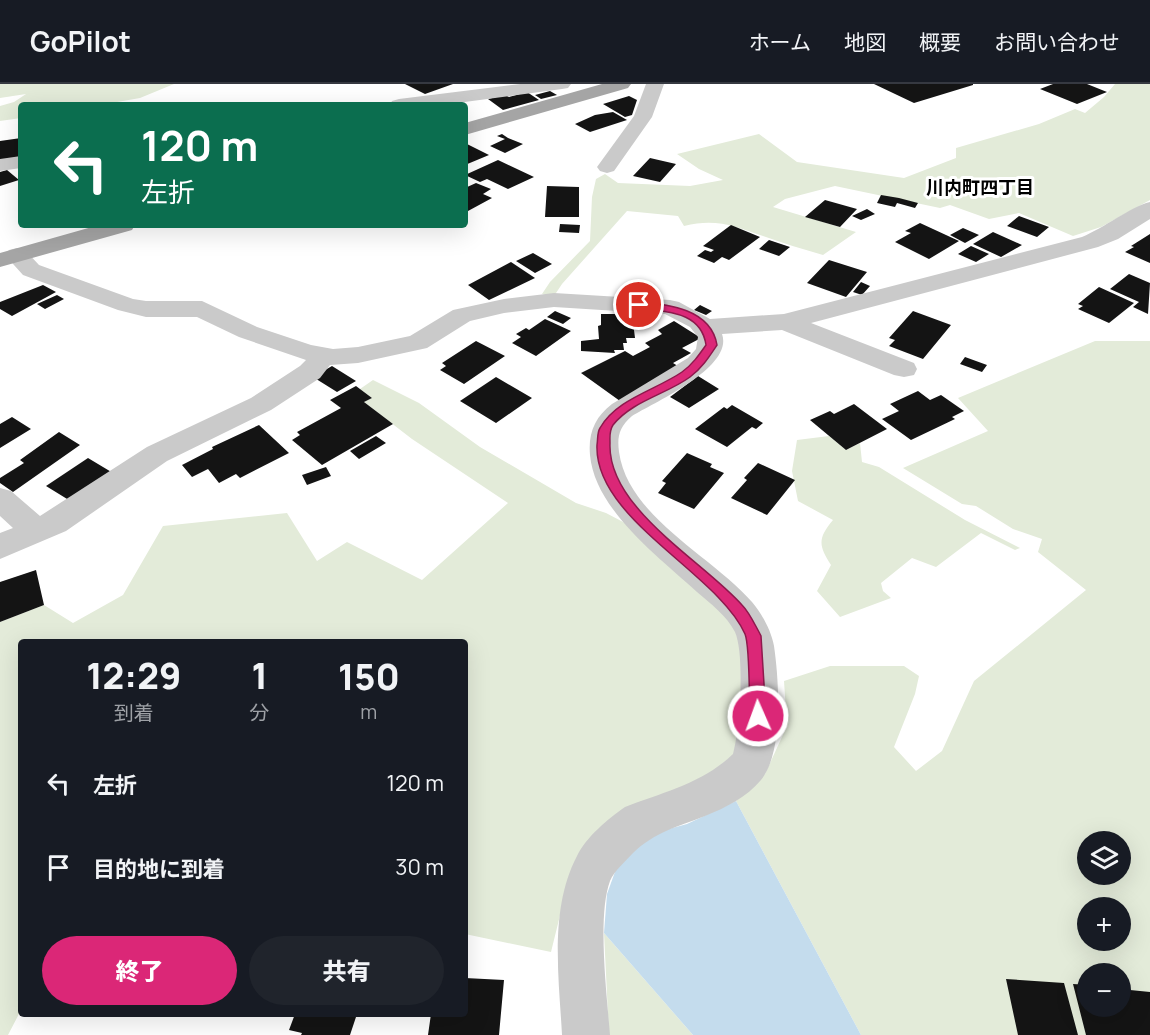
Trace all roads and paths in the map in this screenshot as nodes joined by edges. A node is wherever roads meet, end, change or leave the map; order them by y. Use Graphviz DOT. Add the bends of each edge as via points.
graph roads {
  1 [pos="562,84"];
  2 [pos="620,84"];
  3 [pos="655,84"];
  4 [pos="422,102"];
  5 [pos="468,128"];
  6 [pos="18,162"];
  7 [pos="0,165"];
  8 [pos="608,167"];
  9 [pos="1145,217"];
  10 [pos="114,228"];
  11 [pos="9,258"];
  12 [pos="785,322"];
  13 [pos="704,327"];
  14 [pos="334,356"];
  15 [pos="904,369"];
  16 [pos="373,372"];
  17 [pos="0,499"];
  18 [pos="34,533"];
  19 [pos="0,548"];
  20 [pos="586,1035"];
  1 -- 4 [label="street"];
  2 -- 5 [label="main road"];
  3 -- 8 [label="street" via="643,117"];
  6 -- 7 [label="street"];
  9 -- 12 [label="street" via="1090,242"];
  10 -- 11 [label="main road"];
  11 -- 14 [label="street" via="31,270 127,305 202,309 248,332 306,352"];
  12 -- 13 [label="street"];
  12 -- 15 [label="street"];
  13 -- 14 [label="street" via="670,307 554,300 483,309 462,315 417,342"];
  13 -- 20 [label="street" via="710,337 708,353 687,374 622,410 608,423 603,457 618,493 738,610 754,636 758,716 750,764 704,799 640,821 591,870 582,963"];
  14 -- 16 [label="street"];
  14 -- 18 [label="street" via="261,404 157,454 78,509"];
  17 -- 18 [label="street"];
  18 -- 19 [label="street"];
}
